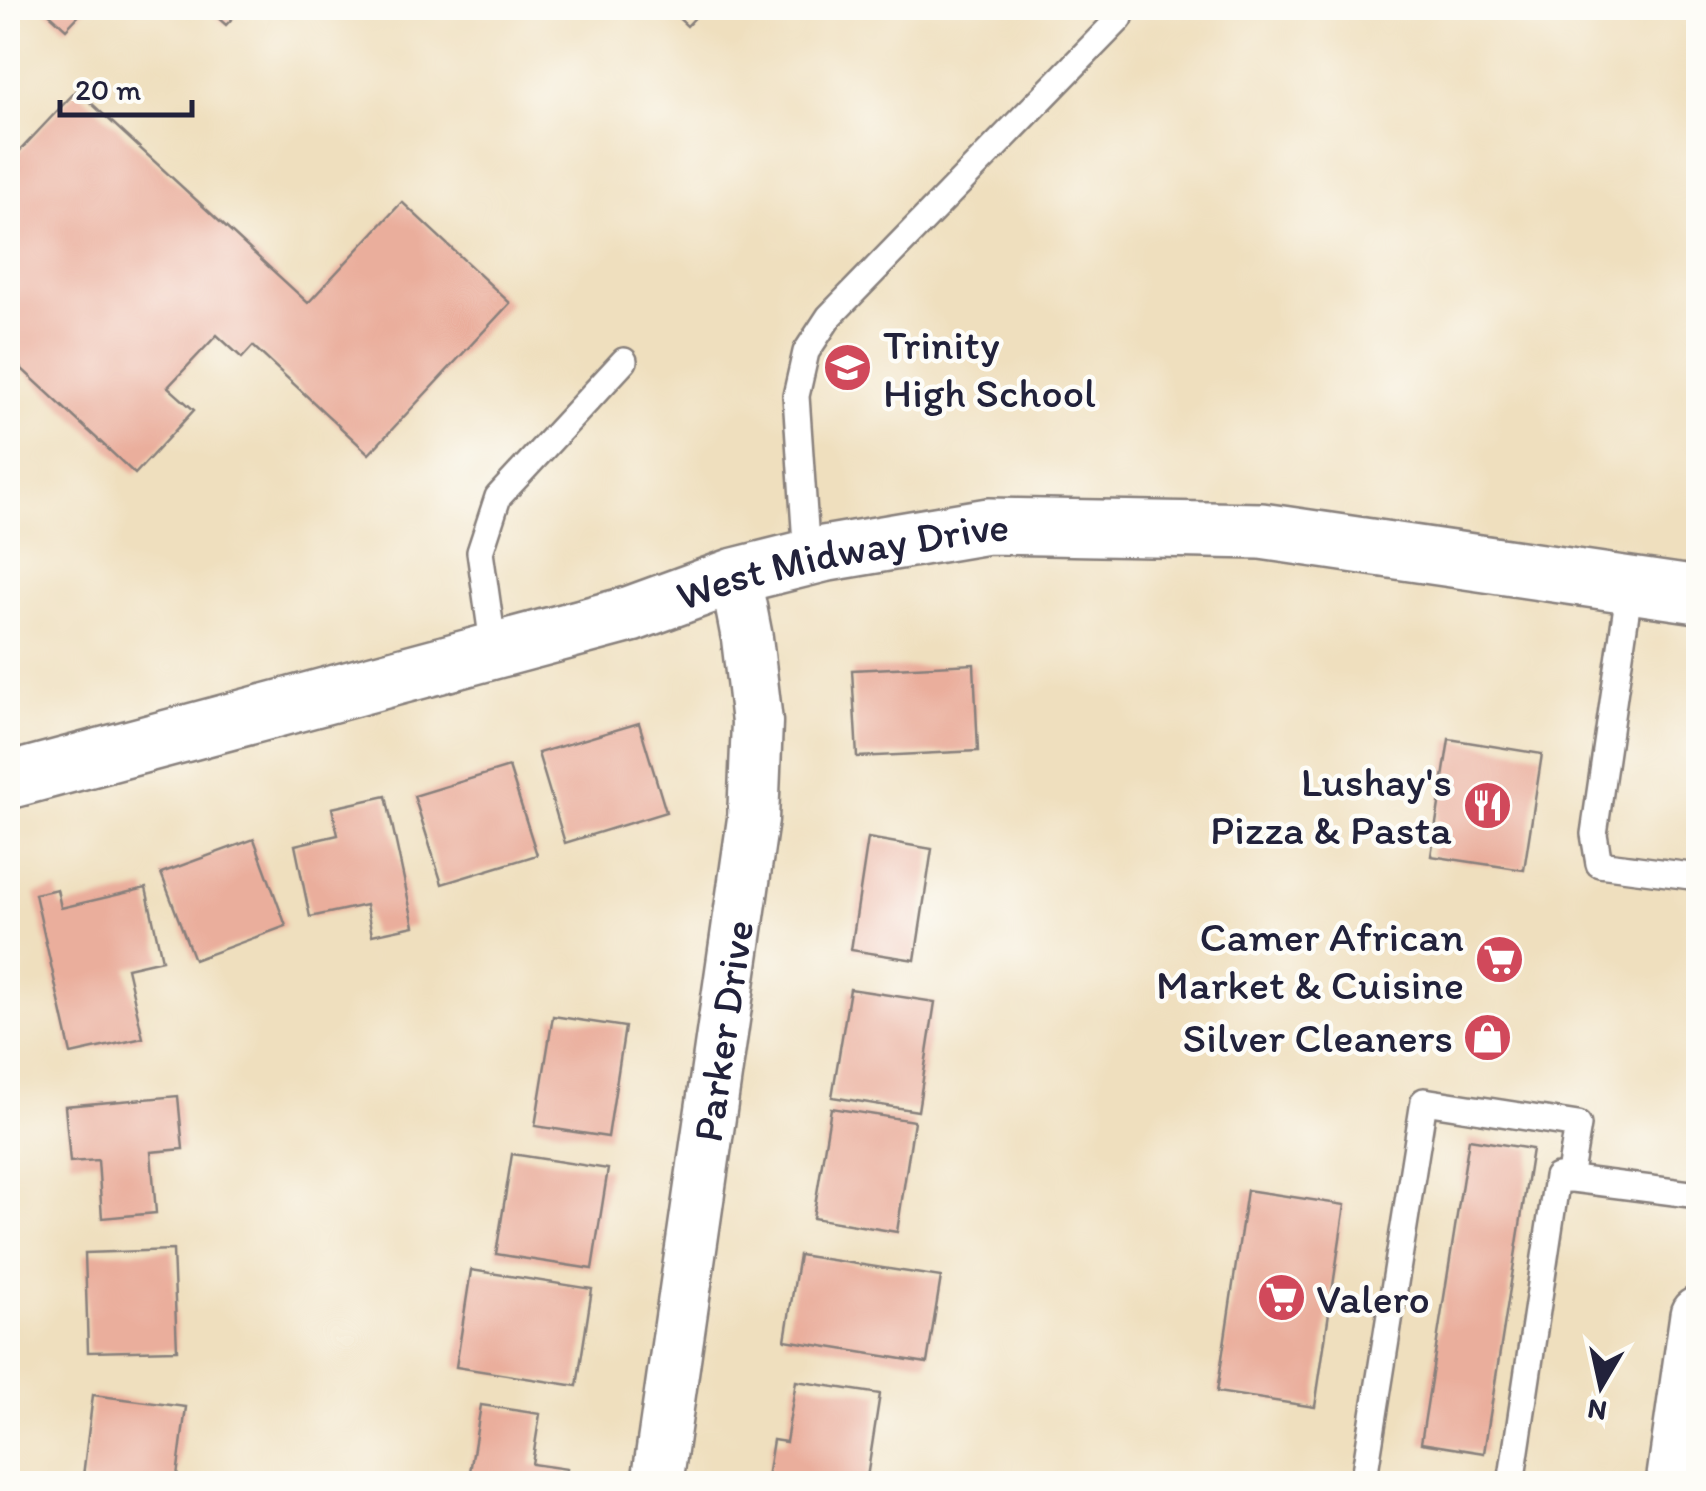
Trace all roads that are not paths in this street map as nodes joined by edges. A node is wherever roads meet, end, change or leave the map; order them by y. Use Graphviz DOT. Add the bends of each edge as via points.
graph roads {
  1 [pos="1122,8"];
  2 [pos="624,361"];
  3 [pos="808,558"];
  4 [pos="735,576"];
  5 [pos="1630,585"];
  6 [pos="1698,595"];
  7 [pos="494,650"];
  8 [pos="8,781"];
  9 [pos="1698,877"];
  10 [pos="1569,1179"];
  11 [pos="1698,1196"];
  12 [pos="1698,1315"];
  13 [pos="1693,1391"];
  14 [pos="656,1484"];
  15 [pos="1363,1484"];
  16 [pos="1511,1484"];
  17 [pos="1674,1484"];
  1 -- 3 [label="lane" via="1076,66 828,317 806,352 796,396"];
  2 -- 7 [label="lane" via="498,497 480,552"];
  3 -- 4 [label="street, West Midway Drive"];
  3 -- 5 [label="street, West Midway Drive" via="988,526 1261,531"];
  4 -- 7 [label="street, West Midway Drive" via="631,614"];
  4 -- 14 [label="street, Parker Drive" via="757,722 754,820"];
  5 -- 6 [label="street, West Midway Drive"];
  5 -- 9 [label="lane" via="1594,834 1599,864"];
  7 -- 8 [label="street, West Midway Drive"];
  10 -- 11 [label="lane"];
  10 -- 15 [label="lane" via="1578,1125 1424,1100"];
  10 -- 16 [label="lane" via="1557,1177"];
  12 -- 13 [label="street"];
  13 -- 17 [label="street"];
}
